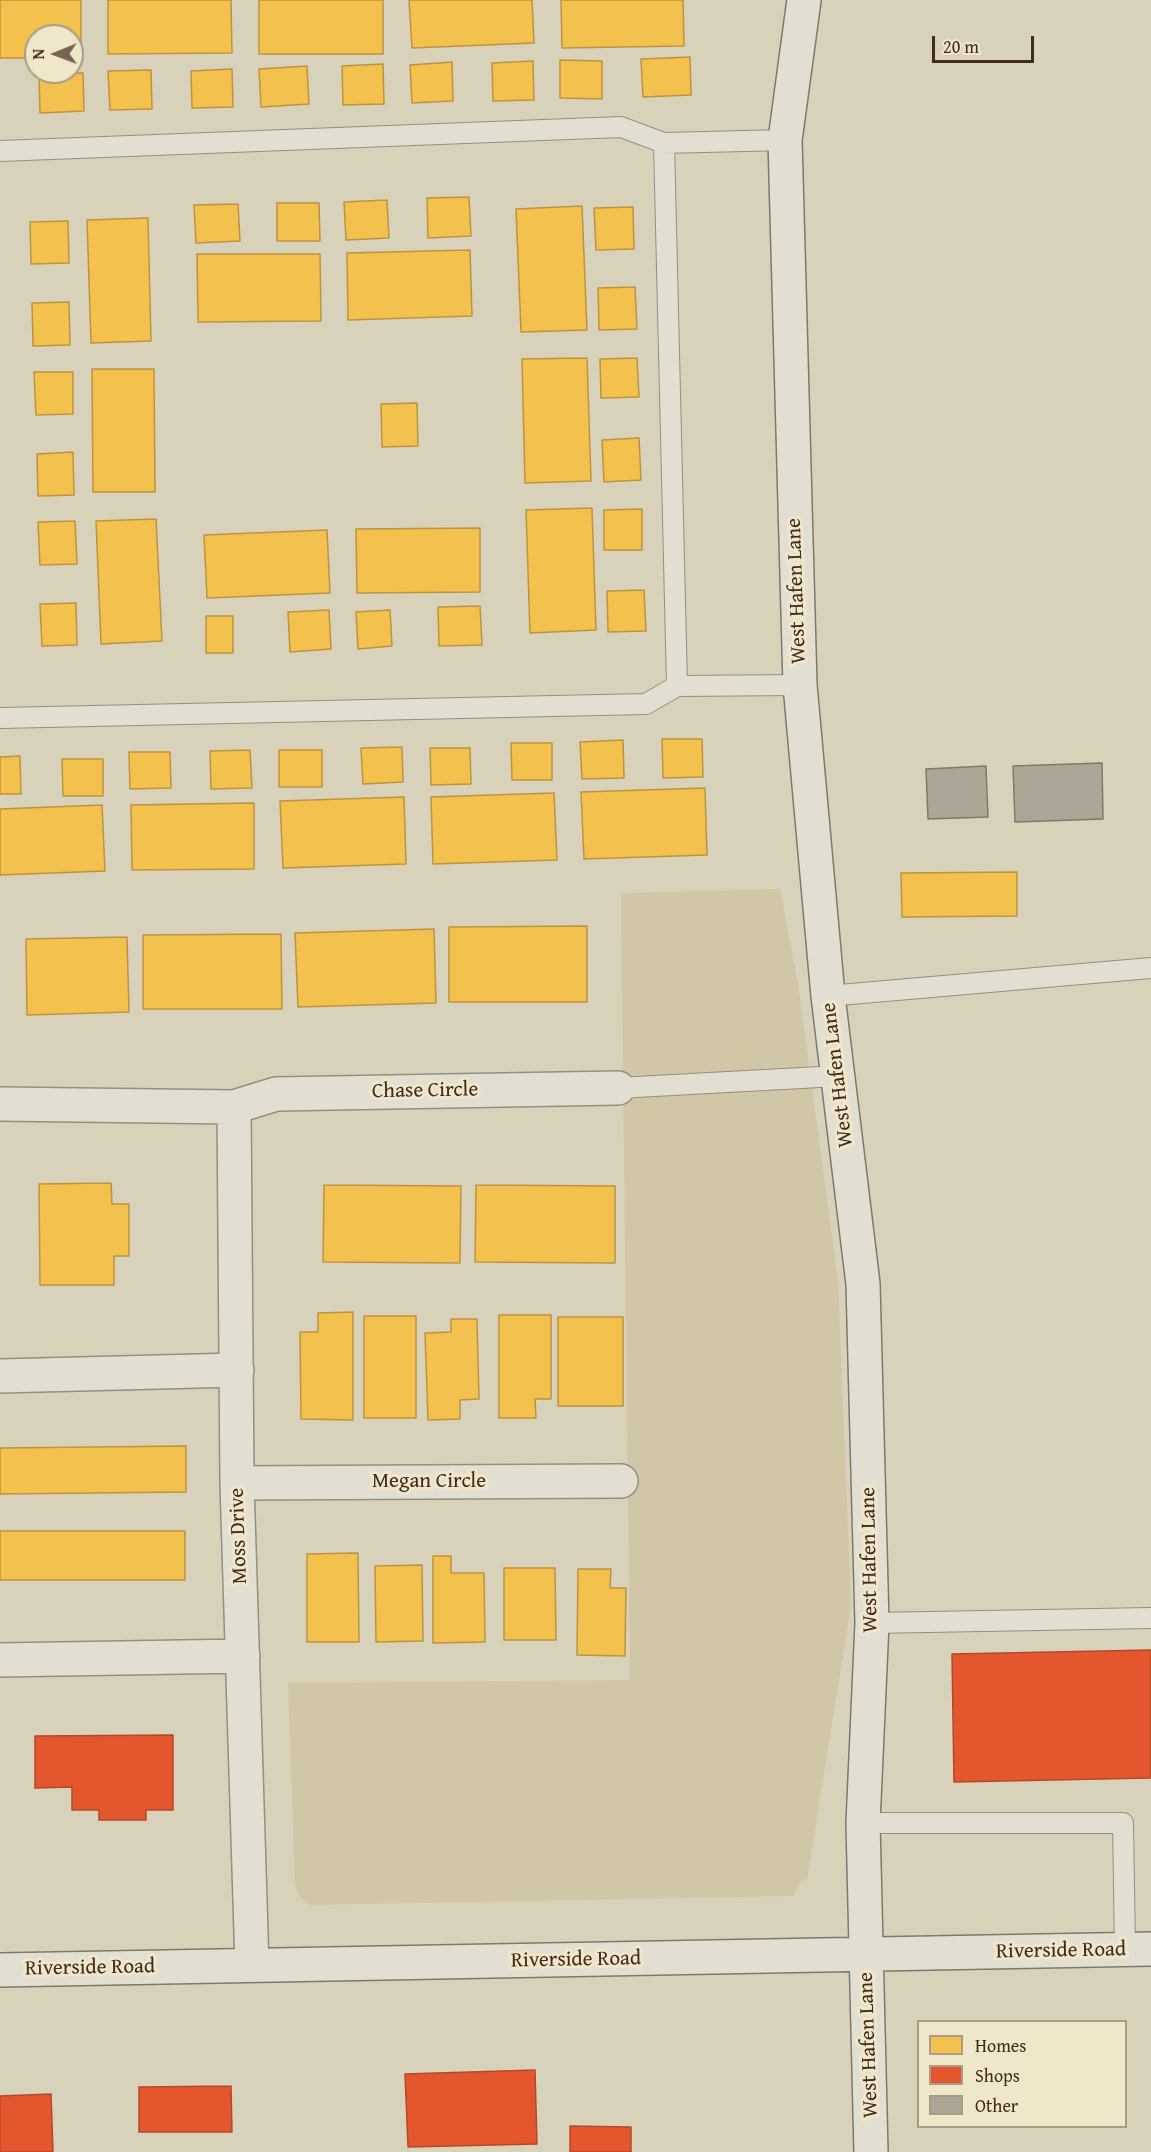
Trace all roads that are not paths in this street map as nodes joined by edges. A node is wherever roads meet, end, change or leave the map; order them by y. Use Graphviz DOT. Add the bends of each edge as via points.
graph roads {
  1 [pos="804,0"];
  2 [pos="785,140"];
  3 [pos="664,143"];
  4 [pos="0,151"];
  5 [pos="800,685"];
  6 [pos="677,686"];
  7 [pos="0,718"];
  8 [pos="1151,968"];
  9 [pos="828,996"];
  10 [pos="838,1076"];
  11 [pos="618,1088"];
  12 [pos="0,1104"];
  13 [pos="234,1107"];
  14 [pos="237,1370"];
  15 [pos="0,1376"];
  16 [pos="621,1481"];
  17 [pos="237,1483"];
  18 [pos="1151,1618"];
  19 [pos="872,1623"];
  20 [pos="243,1656"];
  21 [pos="0,1660"];
  22 [pos="863,1823"];
  23 [pos="1138,1949"];
  24 [pos="866,1954"];
  25 [pos="252,1965"];
  26 [pos="0,1970"];
  27 [pos="872,2152"];
  1 -- 2 [label="main road, West Hafen Lane"];
  2 -- 3 [label="lane"];
  2 -- 5 [label="main road, West Hafen Lane"];
  3 -- 4 [label="lane" via="621,127"];
  3 -- 6 [label="lane"];
  5 -- 6 [label="lane"];
  5 -- 9 [label="main road, West Hafen Lane"];
  6 -- 7 [label="lane" via="646,704"];
  8 -- 9 [label="lane"];
  9 -- 10 [label="main road, West Hafen Lane"];
  10 -- 11 [label="lane"];
  10 -- 19 [label="main road, West Hafen Lane" via="864,1284"];
  11 -- 13 [label="main road, Chase Circle" via="276,1094"];
  12 -- 13 [label="main road, Chase Circle"];
  13 -- 14 [label="main road, Moss Drive"];
  14 -- 15 [label="main road"];
  14 -- 17 [label="main road, Moss Drive"];
  16 -- 17 [label="main road, Megan Circle"];
  17 -- 20 [label="main road, Moss Drive"];
  18 -- 19 [label="lane"];
  19 -- 22 [label="main road, West Hafen Lane"];
  20 -- 21 [label="main road"];
  20 -- 25 [label="main road, Moss Drive"];
  22 -- 23 [label="lane" via="1123,1823"];
  22 -- 24 [label="main road, West Hafen Lane"];
  23 -- 24 [label="main road, Riverside Road"];
  24 -- 25 [label="main road, Riverside Road"];
  24 -- 27 [label="main road, West Hafen Lane"];
  25 -- 26 [label="main road, Riverside Road"];
}
